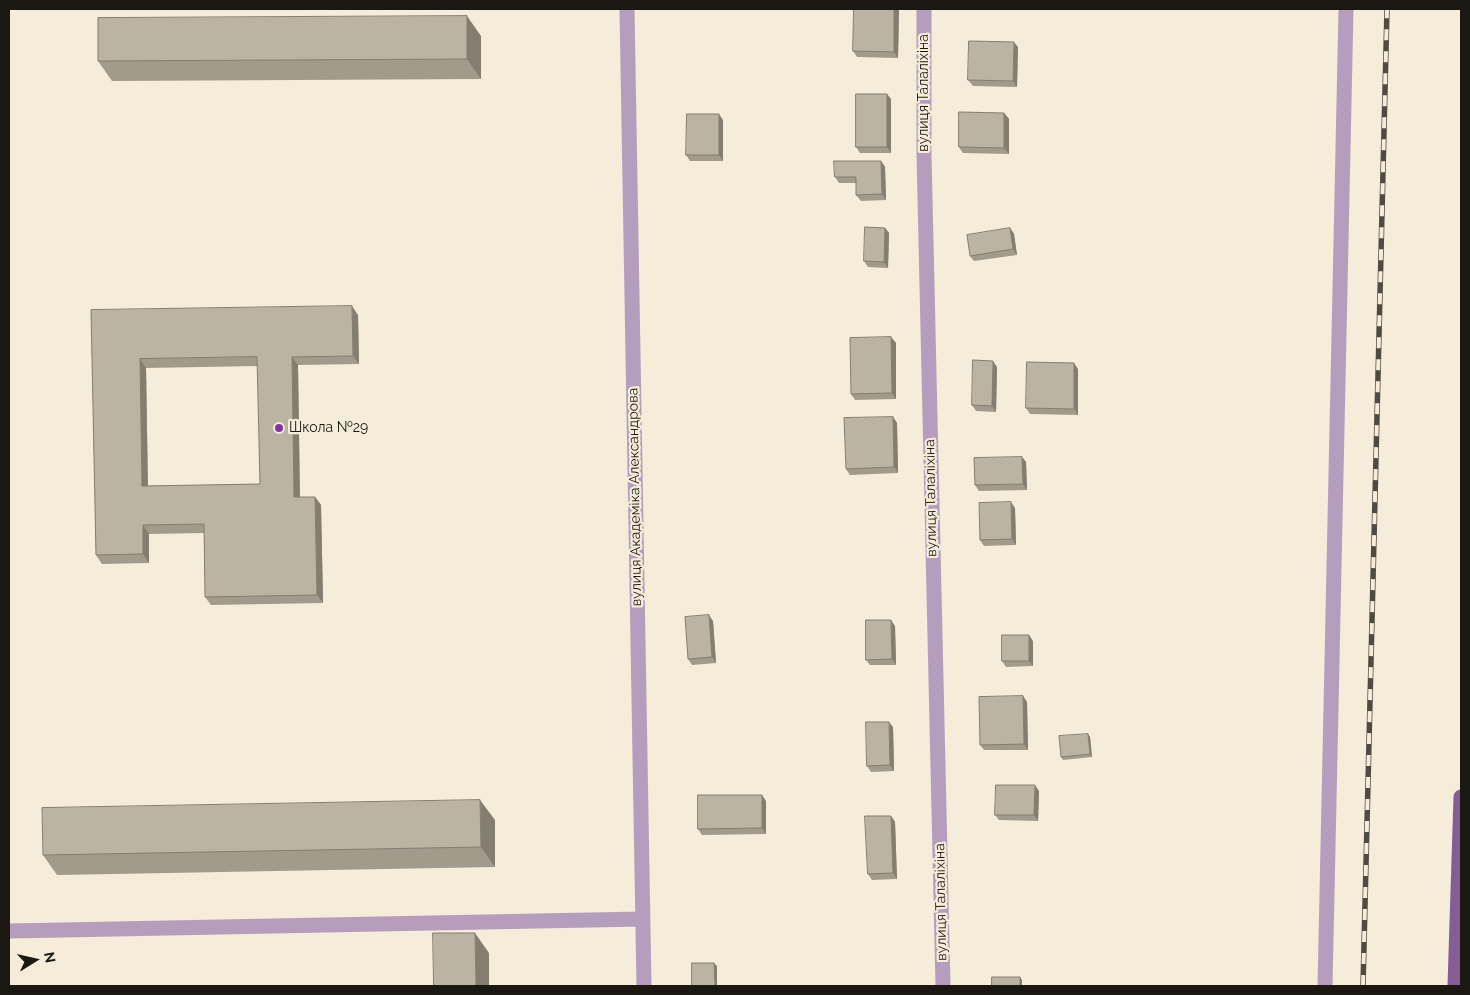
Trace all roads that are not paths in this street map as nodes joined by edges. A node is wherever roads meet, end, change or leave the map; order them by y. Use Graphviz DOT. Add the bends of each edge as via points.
graph roads {
  1 [pos="627,9"];
  2 [pos="924,9"];
  3 [pos="1346,9"];
  4 [pos="1461,797"];
  5 [pos="643,919"];
  6 [pos="9,930"];
  7 [pos="644,986"];
  8 [pos="943,986"];
  9 [pos="1325,986"];
  10 [pos="1455,986"];
  1 -- 5 [label="street, вулиця Академіка Александрова"];
  2 -- 8 [label="street, вулиця Талаліхіна" via="924,174"];
  3 -- 9 [label="street"];
  4 -- 10 [label="main road"];
  5 -- 6 [label="street"];
  5 -- 7 [label="street, вулиця Академіка Александрова"];
}
